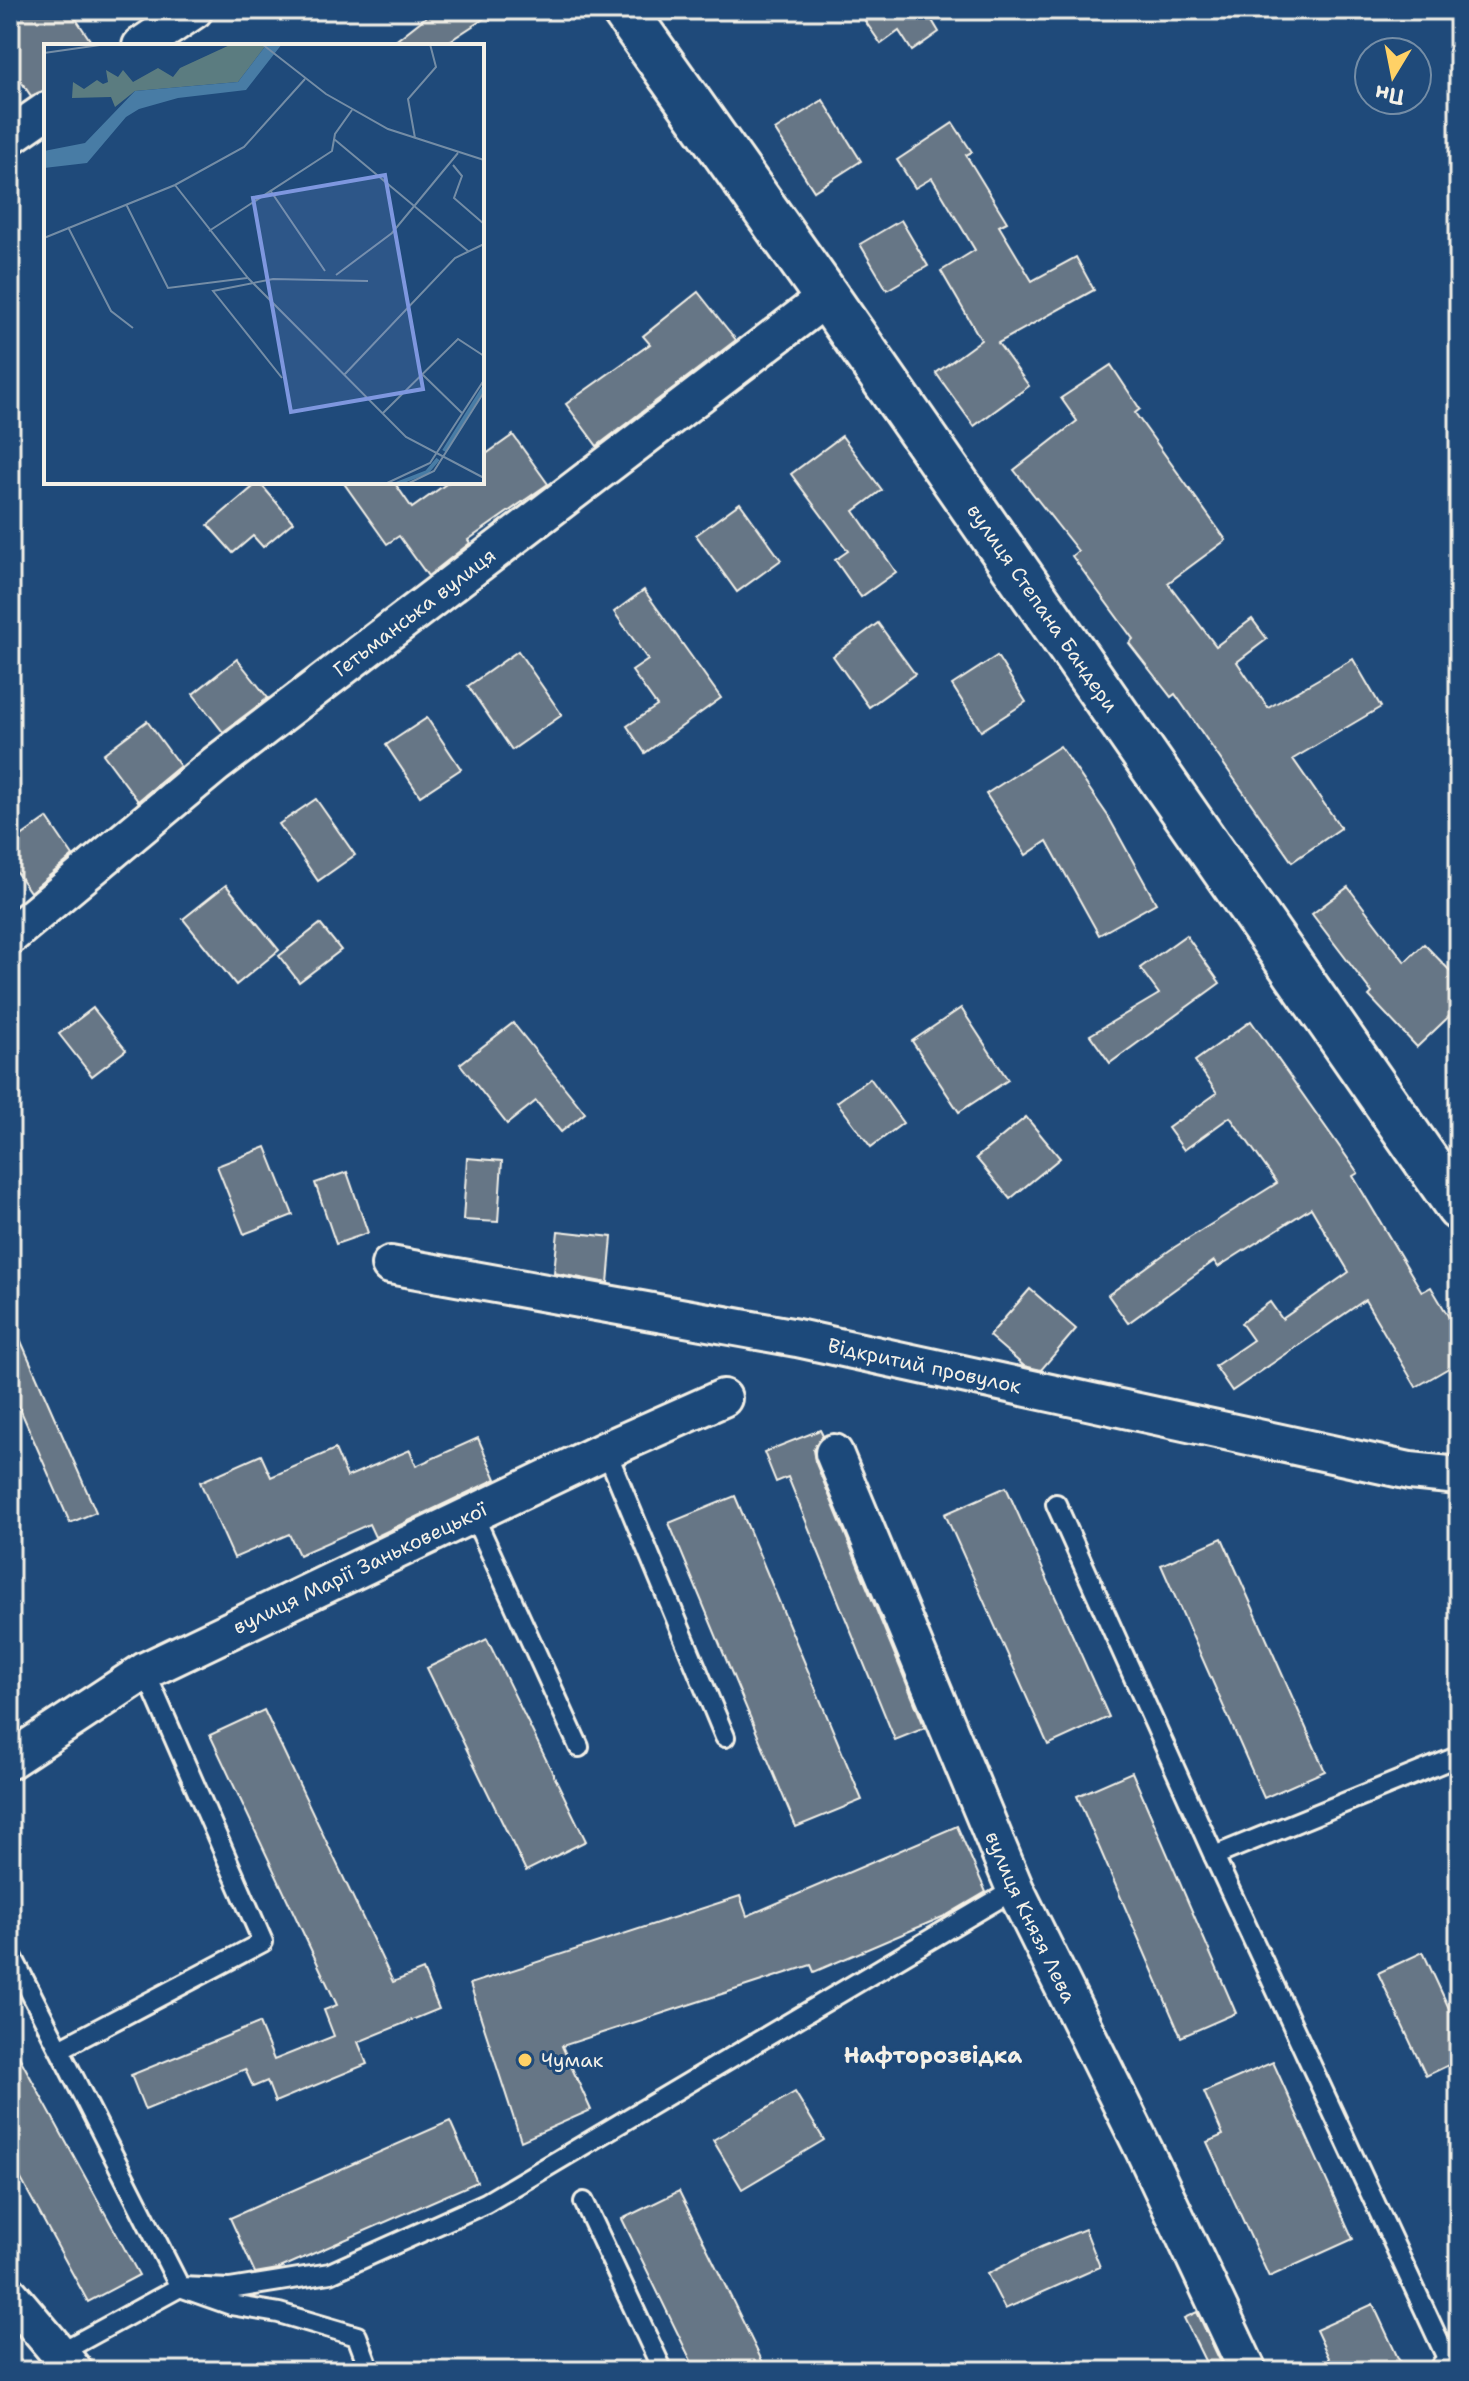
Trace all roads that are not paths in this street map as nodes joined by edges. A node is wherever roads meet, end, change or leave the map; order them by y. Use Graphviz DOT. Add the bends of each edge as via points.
graph roads {
  1 [pos="194,10"];
  2 [pos="624,10"];
  3 [pos="144,44"];
  4 [pos="44,112"];
  5 [pos="10,136"];
  6 [pos="827,297"];
  7 [pos="10,936"];
  8 [pos="1459,1208"];
  9 [pos="390,1265"];
  10 [pos="723,1398"];
  11 [pos="606,1450"];
  12 [pos="834,1453"];
  13 [pos="1459,1476"];
  14 [pos="1056,1504"];
  15 [pos="473,1514"];
  16 [pos="145,1671"];
  17 [pos="725,1737"];
  18 [pos="579,1747"];
  19 [pos="1459,1756"];
  20 [pos="10,1760"];
  21 [pos="1214,1856"];
  22 [pos="1015,1889"];
  23 [pos="10,1952"];
  24 [pos="60,2049"];
  25 [pos="584,2202"];
  26 [pos="180,2287"];
  27 [pos="10,2295"];
  28 [pos="66,2362"];
  29 [pos="1453,2369"];
  30 [pos="370,2371"];
  31 [pos="663,2371"];
  32 [pos="1248,2371"];
  1 -- 3 [label="street"];
  2 -- 6 [label="street, вулиця Степана Бандери"];
  4 -- 5 [label="street"];
  6 -- 7 [label="street, Гетьманська вулиця" via="216,764"];
  6 -- 8 [label="street, вулиця Степана Бандери"];
  9 -- 13 [label="street, Відкритий провулок" via="797,1338 1410,1471"];
  10 -- 11 [label="street, вулиця Марії Заньковецької"];
  11 -- 15 [label="street, вулиця Марії Заньковецької"];
  11 -- 17 [label="lane"];
  12 -- 22 [label="street, вулиця Князя Лева"];
  14 -- 21 [label="lane"];
  15 -- 16 [label="street, вулиця Марії Заньковецької"];
  15 -- 18 [label="lane"];
  16 -- 20 [label="street, вулиця Марії Заньковецької"];
  16 -- 24 [label="lane" via="263,1942"];
  19 -- 21 [label="lane"];
  21 -- 29 [label="lane"];
  22 -- 26 [label="lane" via="486,2203 330,2273 230,2289"];
  22 -- 32 [label="street, вулиця Князя Лева"];
  23 -- 24 [label="lane"];
  24 -- 26 [label="lane"];
  25 -- 31 [label="lane"];
  26 -- 28 [label="lane"];
  26 -- 30 [label="lane" via="357,2336"];
  27 -- 28 [label="street"];
}
